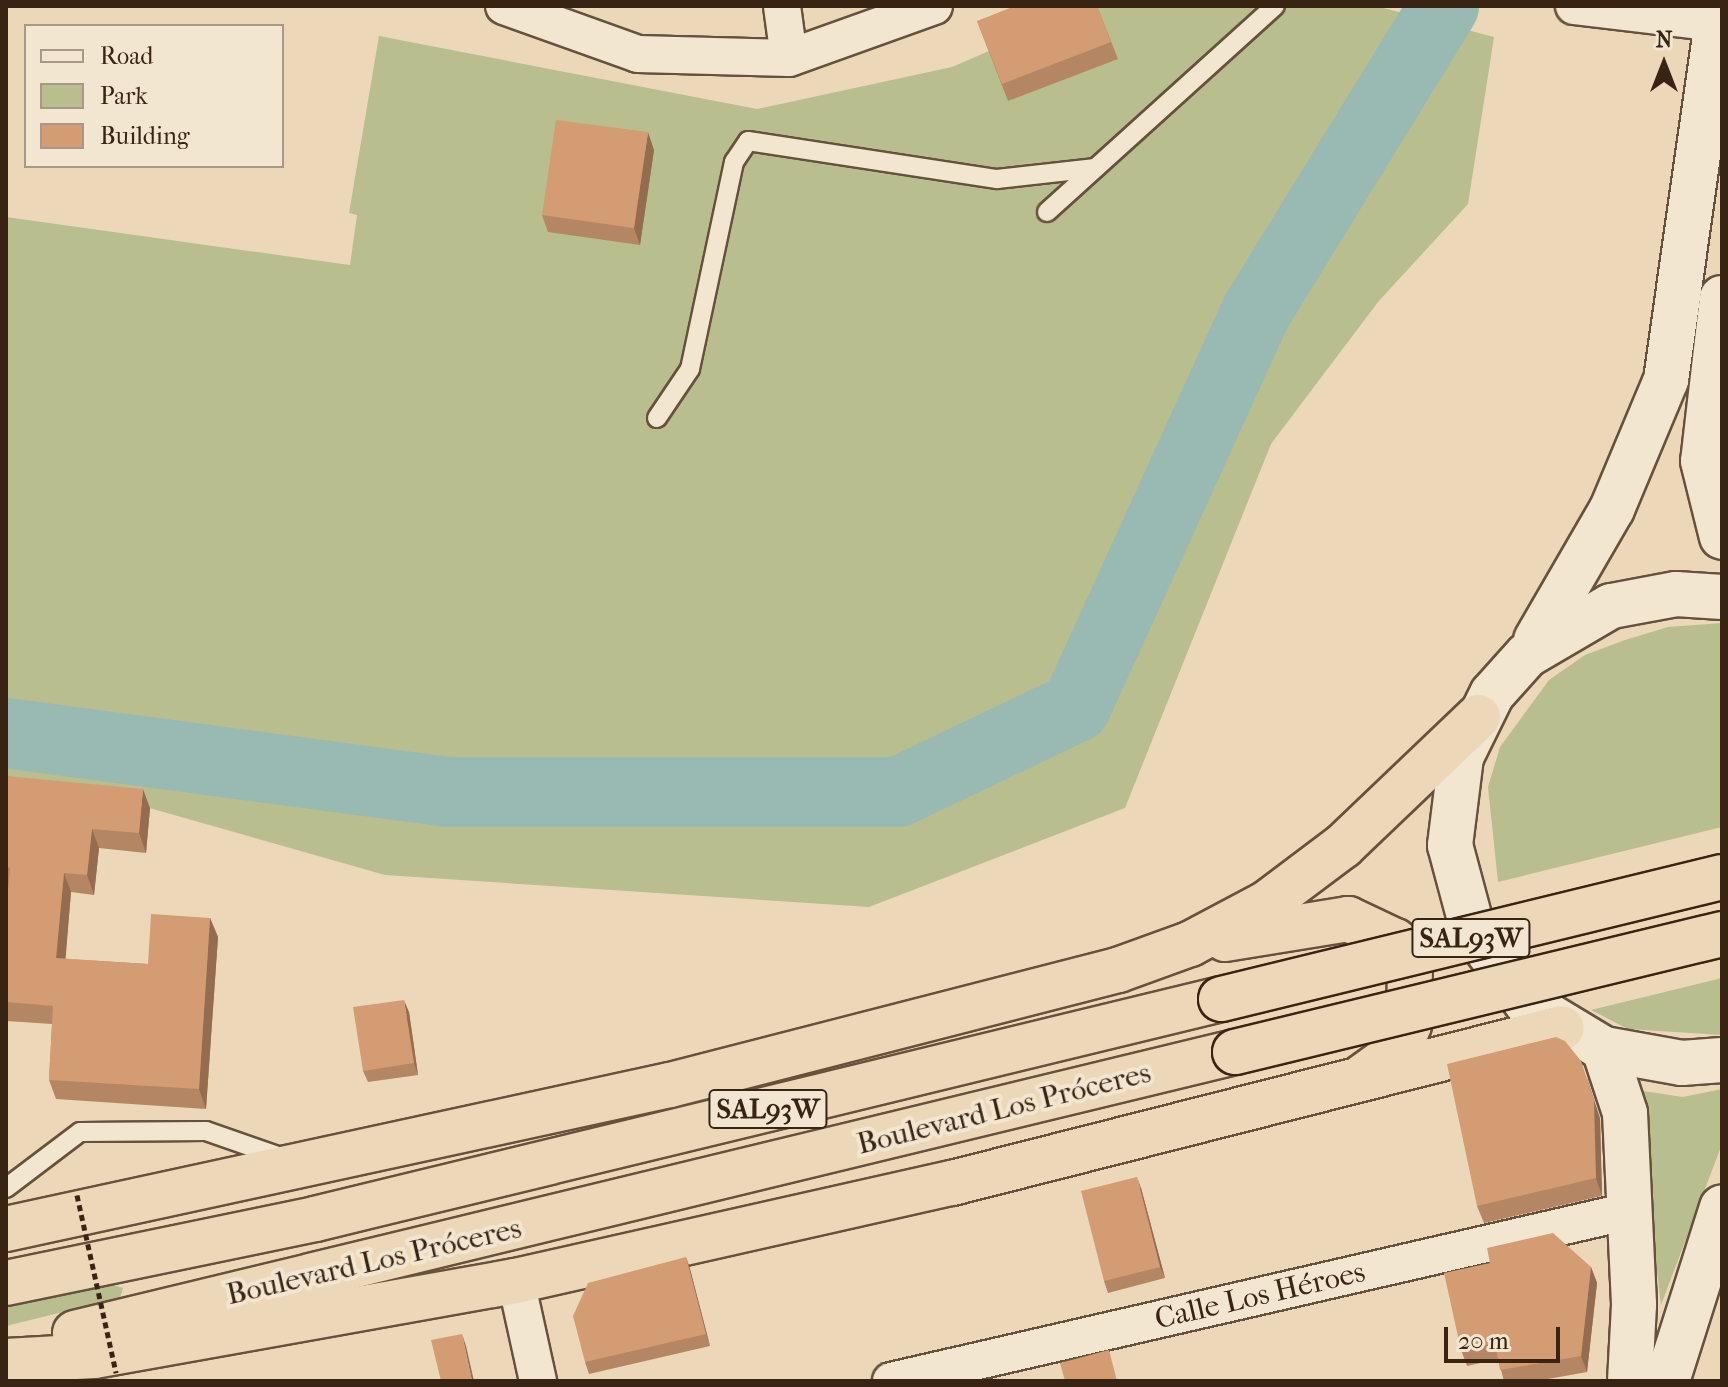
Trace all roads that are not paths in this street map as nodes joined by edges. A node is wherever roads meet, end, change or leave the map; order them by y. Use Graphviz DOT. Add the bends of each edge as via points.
graph roads {
  1 [pos="504,6"];
  2 [pos="782,6"];
  3 [pos="934,6"];
  4 [pos="1275,6"];
  5 [pos="1574,6"];
  6 [pos="1718,14"];
  7 [pos="789,58"];
  8 [pos="1095,168"];
  9 [pos="1047,212"];
  10 [pos="1722,298"];
  11 [pos="657,418"];
  12 [pos="1714,491"];
  13 [pos="1722,537"];
  14 [pos="1722,597"];
  15 [pos="1527,655"];
  16 [pos="1478,717"];
  17 [pos="1722,877"];
  18 [pos="1722,934"];
  19 [pos="1190,944"];
  20 [pos="1562,1028"];
  21 [pos="1604,1049"];
  22 [pos="1722,1060"];
  23 [pos="1349,1084"];
  24 [pos="301,1164"];
  25 [pos="6,1188"];
  26 [pos="1722,1208"];
  27 [pos="1629,1211"];
  28 [pos="315,1219"];
  29 [pos="6,1229"];
  30 [pos="516,1281"];
  31 [pos="6,1283"];
  32 [pos="6,1350"];
  33 [pos="6,1361"];
  34 [pos="538,1381"];
  35 [pos="891,1381"];
  36 [pos="1630,1381"];
  37 [pos="1667,1381"];
  1 -- 7 [label="street" via="638,54"];
  2 -- 7 [label="street"];
  3 -- 7 [label="street"];
  4 -- 8 [label="lane"];
  5 -- 6 [label="street"];
  6 -- 15 [label="main road" via="1666,380 1605,522"];
  8 -- 9 [label="lane"];
  8 -- 11 [label="lane" via="997,179 748,141 734,162 690,369"];
  10 -- 12 [label="main road"];
  12 -- 13 [label="main road"];
  14 -- 15 [label="main road" via="1676,594 1611,606"];
  15 -- 16 [label="main road"];
  16 -- 19 [label="highway" via="1343,846 1267,903"];
  16 -- 20 [label="main road" via="1451,801 1458,889 1496,969"];
  17 -- 28 [label="highway, Boulevard Los Próceres / SAL93W, bridge"];
  18 -- 32 [label="highway, Boulevard Los Próceres / SAL93W, bridge"];
  19 -- 23 [label="highway" via="1348,919 1395,941 1410,965 1409,1025 1398,1051"];
  19 -- 24 [label="highway" via="1051,990 670,1085"];
  20 -- 21 [label="main road"];
  20 -- 23 [label="highway"];
  21 -- 22 [label="main road" via="1669,1062"];
  21 -- 27 [label="main road" via="1621,1086"];
  23 -- 30 [label="highway"];
  24 -- 25 [label="lane" via="206,1131 80,1132"];
  24 -- 28 [label="highway"];
  24 -- 29 [label="highway"];
  26 -- 37 [label="main road"];
  27 -- 35 [label="street, Calle Los Héroes"];
  27 -- 36 [label="main road"];
  28 -- 31 [label="highway, Boulevard Los Próceres / SAL93W"];
  30 -- 33 [label="highway" via="94,1356"];
  30 -- 34 [label="street"];
}
